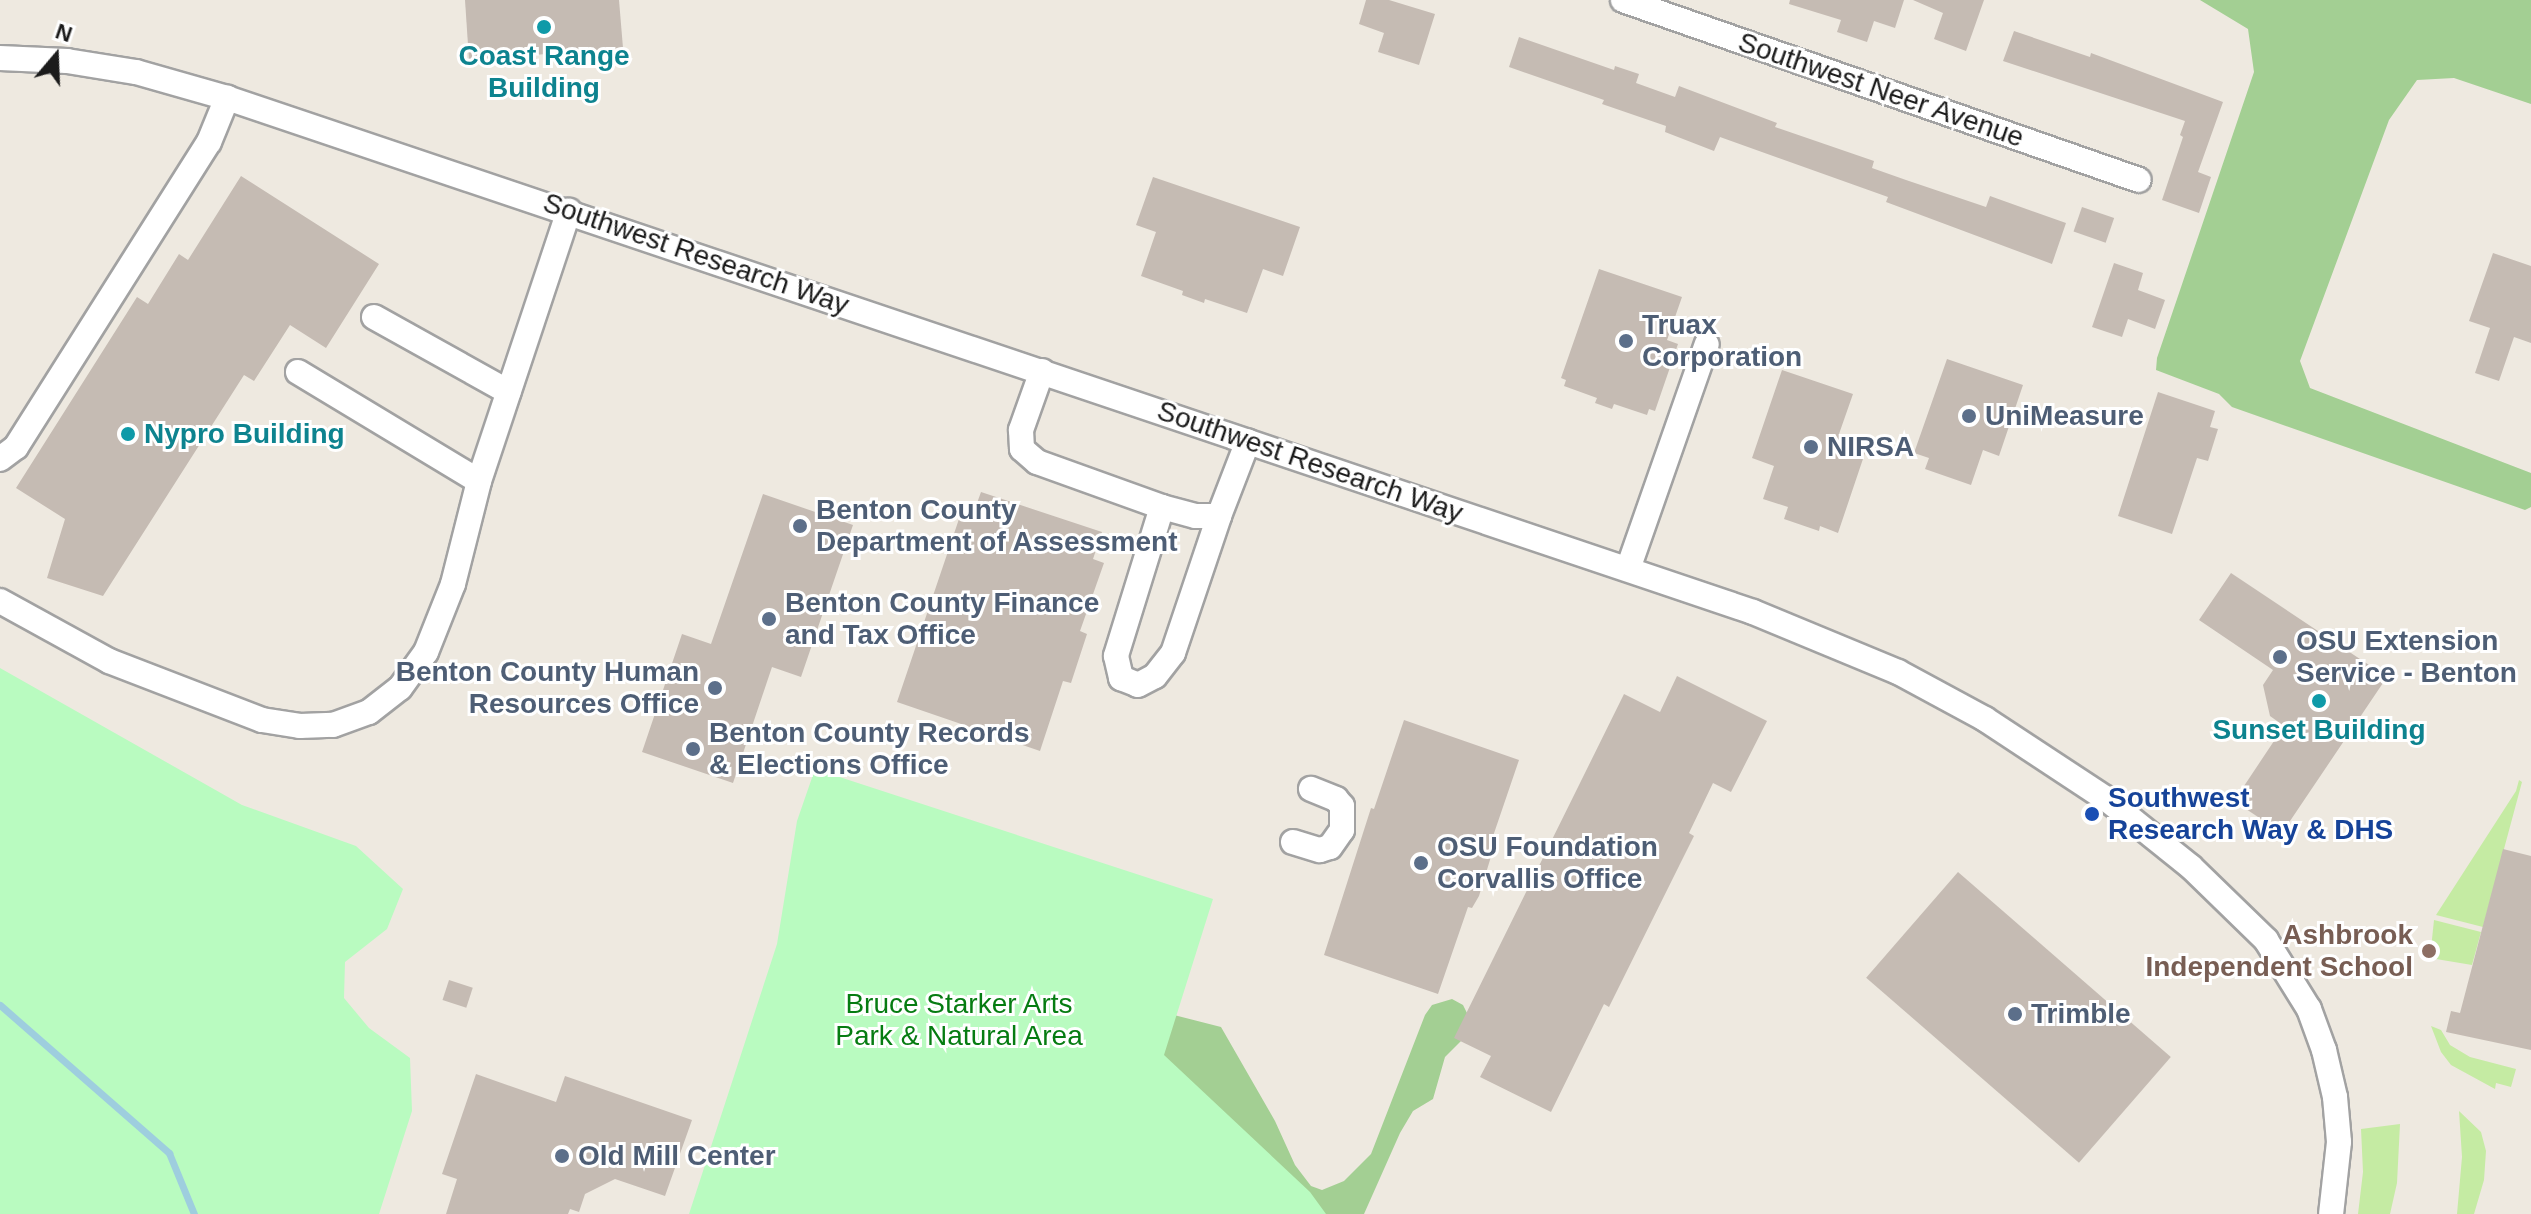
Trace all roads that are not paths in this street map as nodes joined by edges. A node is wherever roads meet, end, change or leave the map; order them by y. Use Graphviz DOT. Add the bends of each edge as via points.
graph roads {
  1 [pos="1623,0"];
  2 [pos="0,58"];
  3 [pos="227,98"];
  4 [pos="2139,180"];
  5 [pos="569,211"];
  6 [pos="374,317"];
  7 [pos="1707,344"];
  8 [pos="1042,371"];
  9 [pos="298,372"];
  10 [pos="509,392"];
  11 [pos="1248,441"];
  12 [pos="0,459"];
  13 [pos="479,481"];
  14 [pos="1162,507"];
  15 [pos="1219,516"];
  16 [pos="1628,569"];
  17 [pos="0,601"];
  18 [pos="1311,789"];
  19 [pos="1293,842"];
  20 [pos="2331,1214"];
  1 -- 4 [label="street, Southwest Neer Avenue"];
  2 -- 3 [label="street, Southwest Research Way" via="136,72"];
  3 -- 5 [label="street, Southwest Research Way"];
  3 -- 12 [label="street" via="209,142 16,447"];
  5 -- 8 [label="street, Southwest Research Way"];
  5 -- 10 [label="street"];
  6 -- 10 [label="street"];
  7 -- 16 [label="street"];
  8 -- 11 [label="street, Southwest Research Way"];
  8 -- 14 [label="street" via="1021,430 1022,449 1037,462"];
  9 -- 13 [label="street"];
  10 -- 13 [label="street"];
  11 -- 15 [label="street"];
  11 -- 16 [label="street, Southwest Research Way"];
  13 -- 17 [label="street" via="453,584 426,652 400,688 369,712 333,725 262,720 199,697 109,661"];
  14 -- 15 [label="street"];
  14 -- 15 [label="street" via="1116,656 1121,678 1138,685 1155,676 1173,653"];
  16 -- 20 [label="street, Southwest Research Way" via="1827,640 1985,719 2105,798 2236,908 2285,967 2324,1050 2339,1142"];
  18 -- 19 [label="street" via="1342,806 1342,830 1330,847 1320,850"];
}
